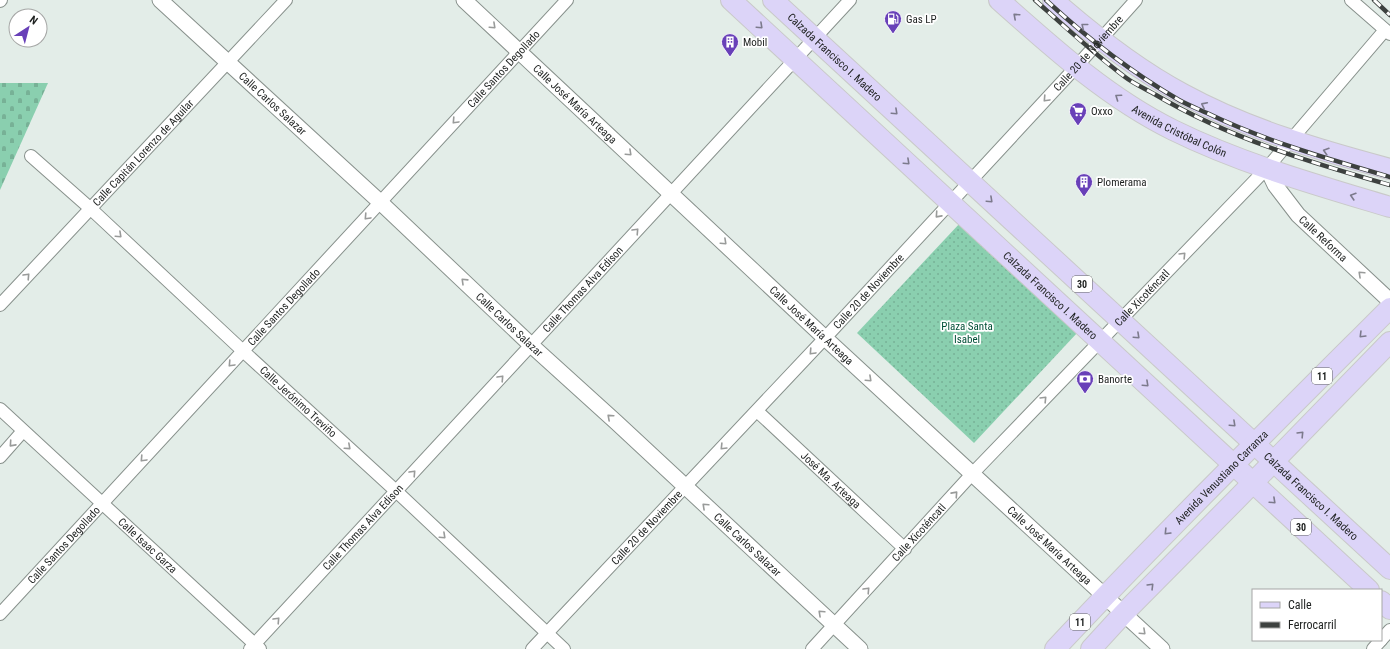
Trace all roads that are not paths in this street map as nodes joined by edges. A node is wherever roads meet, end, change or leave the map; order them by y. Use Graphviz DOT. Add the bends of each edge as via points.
graph roads {
  1 [pos="160,0"];
  2 [pos="286,0"];
  3 [pos="464,0"];
  4 [pos="567,0"];
  5 [pos="731,0"];
  6 [pos="773,0"];
  7 [pos="850,0"];
  8 [pos="999,0"];
  9 [pos="1053,0"];
  10 [pos="1136,0"];
  11 [pos="1351,0"];
  12 [pos="1388,32"];
  13 [pos="814,38"];
  14 [pos="1100,39"];
  15 [pos="520,51"];
  16 [pos="795,59"];
  17 [pos="228,62"];
  18 [pos="1076,67"];
  19 [pos="1291,139"];
  20 [pos="31,156"];
  21 [pos="1267,168"];
  22 [pos="1390,169"];
  23 [pos="970,181"];
  24 [pos="671,193"];
  25 [pos="380,202"];
  26 [pos="950,202"];
  27 [pos="1390,207"];
  28 [pos="91,209"];
  29 [pos="1390,301"];
  30 [pos="0,305"];
  31 [pos="1390,308"];
  32 [pos="1120,320"];
  33 [pos="825,338"];
  34 [pos="1100,341"];
  35 [pos="1390,342"];
  36 [pos="531,345"];
  37 [pos="243,351"];
  38 [pos="0,409"];
  39 [pos="757,411"];
  40 [pos="23,431"];
  41 [pos="1255,444"];
  42 [pos="0,457"];
  43 [pos="1274,462"];
  44 [pos="1234,465"];
  45 [pos="972,474"];
  46 [pos="1253,483"];
  47 [pos="684,487"];
  48 [pos="396,491"];
  49 [pos="102,504"];
  50 [pos="905,548"];
  51 [pos="1390,569"];
  52 [pos="1368,589"];
  53 [pos="1105,596"];
  54 [pos="1382,602"];
  55 [pos="1390,609"];
  56 [pos="0,614"];
  57 [pos="1123,614"];
  58 [pos="834,625"];
  59 [pos="1390,630"];
  60 [pos="547,633"];
  61 [pos="1382,639"];
  62 [pos="1380,641"];
  63 [pos="255,647"];
  64 [pos="532,649"];
  65 [pos="564,649"];
  66 [pos="812,649"];
  67 [pos="860,649"];
  68 [pos="1055,649"];
  69 [pos="1090,649"];
  70 [pos="1162,649"];
  71 [pos="1373,649"];
  1 -- 17 [label="street, Calle Carlos Salazar"];
  2 -- 17 [label="street, Calle Capitán Lorenzo de Aguilar"];
  3 -- 15 [label="street, Calle José María Arteaga, one-way"];
  4 -- 15 [label="street, Calle Santos Degollado"];
  5 -- 16 [label="main road, Calzada Francisco I. Madero / 30, one-way"];
  6 -- 13 [label="main road, Calzada Francisco I. Madero / 30"];
  7 -- 13 [label="street, Calle Thomas Alva Edison"];
  18 -- 8 [label="main road, Avenida Cristóbal Colón, one-way"];
  14 -- 9 [label="main road, one-way"];
  10 -- 14 [label="street, Calle 20 de Noviembre"];
  11 -- 12 [label="street"];
  12 -- 19 [label="street, Calle Xicoténcatl"];
  13 -- 16 [label="street, Calle Thomas Alva Edison"];
  13 -- 23 [label="main road, Calzada Francisco I. Madero / 30, one-way"];
  14 -- 18 [label="street, Calle 20 de Noviembre"];
  19 -- 14 [label="main road, one-way" via="1248,125 1183,94 1156,79"];
  15 -- 24 [label="street, Calle José María Arteaga, one-way"];
  15 -- 25 [label="street, Calle Santos Degollado, one-way"];
  16 -- 24 [label="street, Calle Thomas Alva Edison"];
  16 -- 26 [label="main road, Calzada Francisco I. Madero / 30, one-way"];
  17 -- 25 [label="street, Calle Carlos Salazar"];
  17 -- 28 [label="street, Calle Capitán Lorenzo de Aguilar"];
  21 -- 18 [label="main road, Avenida Cristóbal Colón, one-way" via="1224,153 1172,130 1127,103"];
  18 -- 23 [label="street, Calle 20 de Noviembre, one-way"];
  19 -- 21 [label="street, Calle Xicoténcatl"];
  22 -- 19 [label="main road, one-way"];
  20 -- 28 [label="street, Calle Jerónimo Treviño"];
  27 -- 21 [label="main road, Avenida Cristóbal Colón, one-way"];
  29 -- 21 [label="street, Calle Reforma, one-way" via="1298,215 1275,185"];
  32 -- 21 [label="street, Calle Xicoténcatl, one-way"];
  23 -- 26 [label="street, Calle 20 de Noviembre"];
  23 -- 32 [label="main road, Calzada Francisco I. Madero / 30, one-way"];
  24 -- 33 [label="street, Calle José María Arteaga, one-way"];
  36 -- 24 [label="street, Calle Thomas Alva Edison, one-way"];
  36 -- 25 [label="street, Calle Carlos Salazar, one-way"];
  25 -- 37 [label="street, Calle Santos Degollado, one-way"];
  26 -- 33 [label="street, Calle 20 de Noviembre, one-way"];
  26 -- 34 [label="main road, Calzada Francisco I. Madero / 30"];
  30 -- 28 [label="street, Calle Capitán Lorenzo de Aguilar, one-way"];
  28 -- 37 [label="street, Calle Jerónimo Treviño, one-way"];
  31 -- 41 [label="main road, Avenida Venustiano Carranza / 11, one-way"];
  32 -- 34 [label="street, Calle Xicoténcatl"];
  32 -- 41 [label="main road, Calzada Francisco I. Madero / 30, one-way"];
  33 -- 39 [label="street, Calle 20 de Noviembre, one-way"];
  33 -- 45 [label="street, Calle José María Arteaga, one-way"];
  34 -- 44 [label="main road, Calzada Francisco I. Madero / 30, one-way"];
  45 -- 34 [label="street, Calle Xicoténcatl, one-way"];
  43 -- 35 [label="main road, 11, one-way"];
  47 -- 36 [label="street, Calle Carlos Salazar, one-way"];
  48 -- 36 [label="street, Calle Thomas Alva Edison, one-way"];
  37 -- 48 [label="street, Calle Jerónimo Treviño, one-way"];
  37 -- 49 [label="street, Calle Santos Degollado, one-way"];
  38 -- 40 [label="street, Calle Isaac Garza"];
  39 -- 47 [label="street, Calle 20 de Noviembre, one-way"];
  39 -- 50 [label="street, José Ma. Arteaga"];
  40 -- 42 [label="street, one-way"];
  40 -- 49 [label="street, Calle Isaac Garza"];
  41 -- 43 [label="main road, Calzada Francisco I. Madero / 30"];
  41 -- 44 [label="main road, Avenida Venustiano Carranza / 11"];
  43 -- 46 [label="main road, 11"];
  43 -- 51 [label="main road, Calzada Francisco I. Madero / 30"];
  44 -- 46 [label="main road, Calzada Francisco I. Madero / 30"];
  44 -- 53 [label="main road, Avenida Venustiano Carranza / 11, one-way"];
  50 -- 45 [label="street, Calle Xicoténcatl, one-way"];
  45 -- 53 [label="street, Calle José María Arteaga"];
  46 -- 52 [label="main road, Calzada Francisco I. Madero / 30, one-way"];
  57 -- 46 [label="main road, 11, one-way"];
  58 -- 47 [label="street, Calle Carlos Salazar, one-way"];
  47 -- 60 [label="street, Calle 20 de Noviembre"];
  48 -- 60 [label="street, Calle Jerónimo Treviño, one-way"];
  63 -- 48 [label="street, Calle Thomas Alva Edison, one-way"];
  49 -- 56 [label="street, Calle Santos Degollado"];
  49 -- 63 [label="street, Calle Isaac Garza"];
  58 -- 50 [label="street, Calle Xicoténcatl, one-way"];
  53 -- 57 [label="street, Calle José María Arteaga"];
  53 -- 68 [label="main road, Avenida Venustiano Carranza / 11"];
  54 -- 55 [label="main road"];
  57 -- 69 [label="main road, 11"];
  57 -- 70 [label="street, Calle José María Arteaga, one-way"];
  58 -- 66 [label="street, Calle Xicoténcatl"];
  58 -- 67 [label="street, Calle Carlos Salazar"];
  59 -- 61 [label="street"];
  60 -- 64 [label="street, Calle 20 de Noviembre"];
  60 -- 65 [label="street, Calle Jerónimo Treviño"];
  62 -- 71 [label="street"];
}
